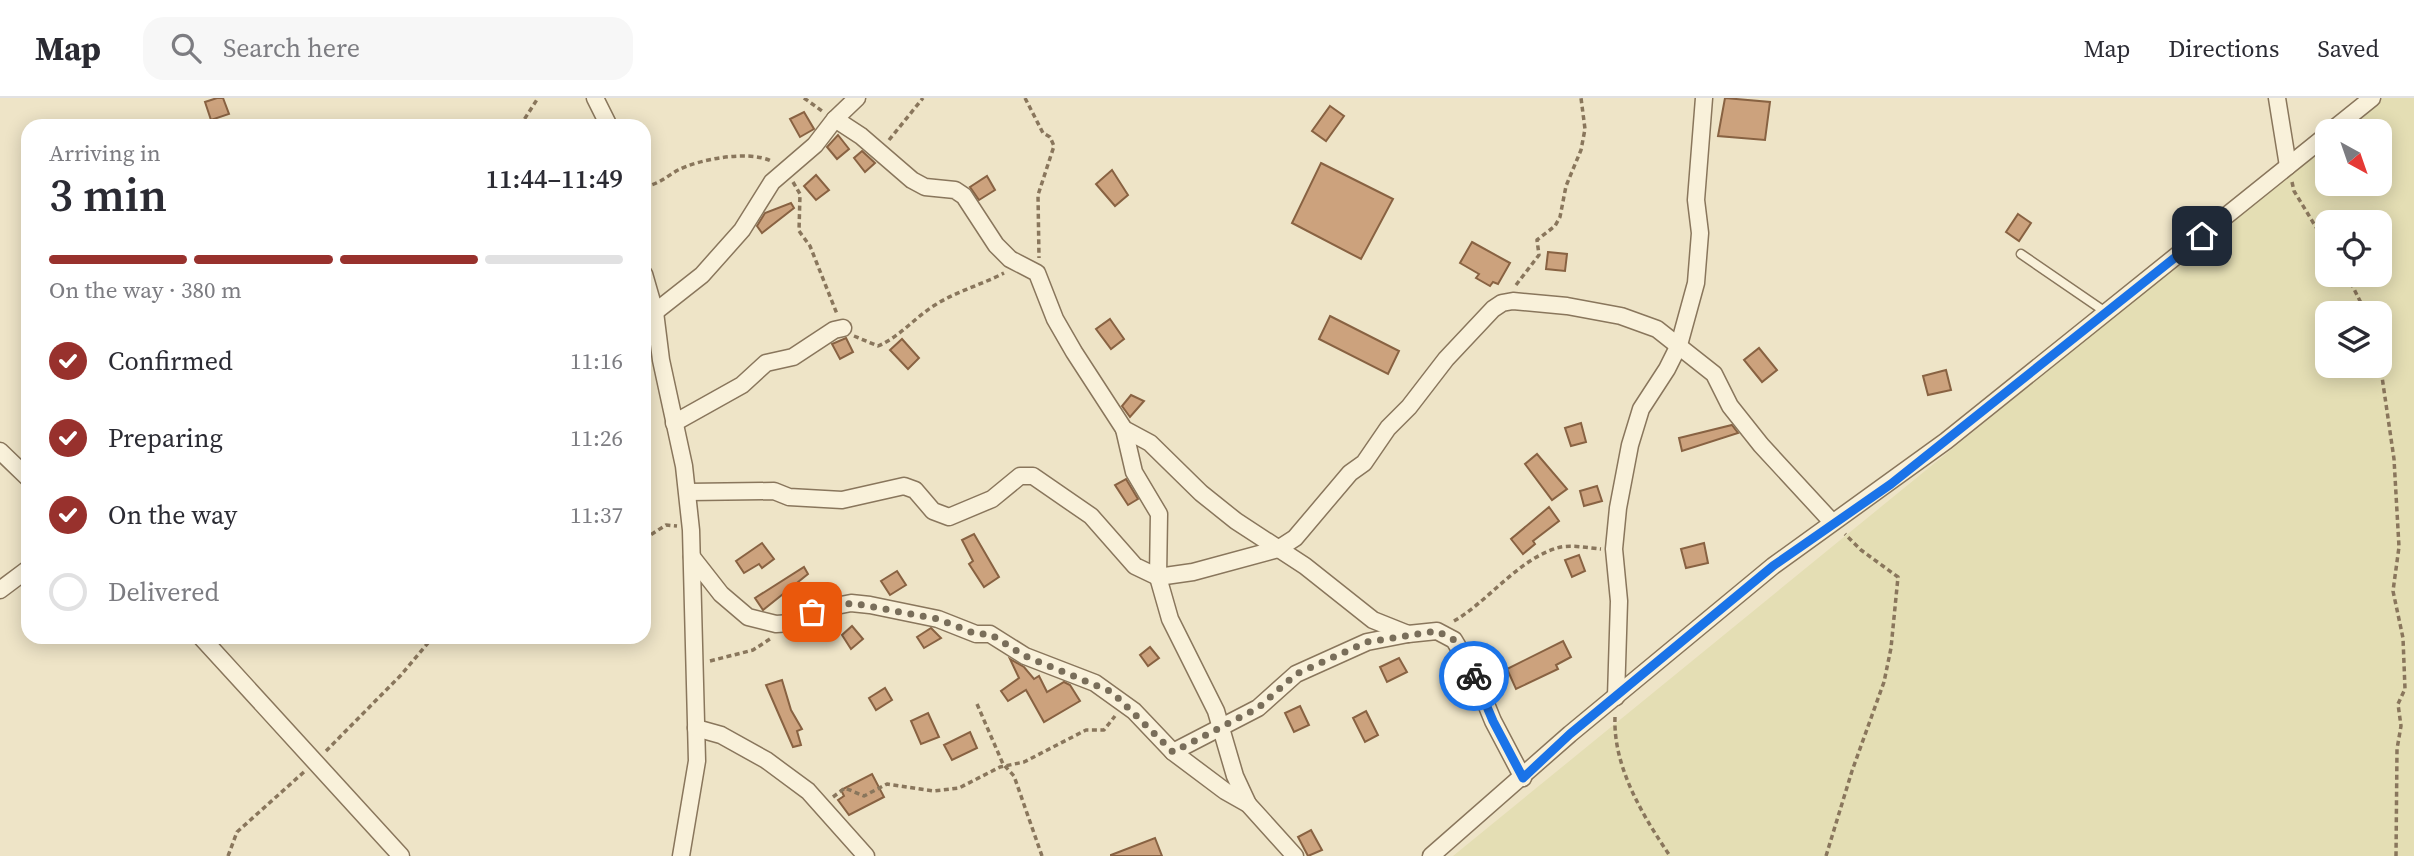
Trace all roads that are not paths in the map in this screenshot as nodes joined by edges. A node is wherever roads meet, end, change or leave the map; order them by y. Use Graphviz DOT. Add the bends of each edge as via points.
graph roads {
  1 [pos="595,98"];
  2 [pos="857,98"];
  3 [pos="1704,98"];
  4 [pos="2277,98"];
  5 [pos="2372,98"];
  6 [pos="606,119"];
  7 [pos="835,119"];
  8 [pos="2346,119"];
  9 [pos="2315,144"];
  10 [pos="2288,166"];
  11 [pos="2021,254"];
  12 [pos="651,298"];
  13 [pos="655,312"];
  14 [pos="2108,313"];
  15 [pos="843,328"];
  16 [pos="651,342"];
  17 [pos="1679,345"];
  18 [pos="661,360"];
  19 [pos="674,423"];
  20 [pos="1124,429"];
  21 [pos="0,451"];
  22 [pos="21,471"];
  23 [pos="688,492"];
  24 [pos="1832,523"];
  25 [pos="1278,549"];
  26 [pos="692,557"];
  27 [pos="21,574"];
  28 [pos="1158,577"];
  29 [pos="0,590"];
  30 [pos="1408,634"];
  31 [pos="208,644"];
  32 [pos="1616,697"];
  33 [pos="1220,727"];
  34 [pos="696,728"];
  35 [pos="1173,752"];
  36 [pos="1523,778"];
  37 [pos="1248,804"];
  38 [pos="401,856"];
  39 [pos="681,856"];
  40 [pos="866,856"];
  41 [pos="1295,856"];
  42 [pos="1431,856"];
  1 -- 6 [label="street"];
  2 -- 7 [label="street"];
  3 -- 17 [label="street" via="1696,200 1700,233 1696,283"];
  4 -- 10 [label="street"];
  5 -- 8 [label="street"];
  7 -- 13 [label="street" via="815,145 772,182 742,230 702,275"];
  7 -- 20 [label="street" via="925,187 955,190 964,196 989,236 1020,265 1037,273 1059,326"];
  9 -- 10 [label="street"];
  10 -- 14 [label="street"];
  11 -- 14 [label="lane"];
  12 -- 13 [label="street"];
  13 -- 18 [label="street"];
  14 -- 24 [label="street" via="1891,484"];
  15 -- 19 [label="street" via="793,357 766,363 733,391"];
  16 -- 18 [label="street"];
  17 -- 24 [label="street" via="1714,374 1730,406"];
  17 -- 25 [label="street" via="1657,329 1621,316 1567,306 1502,303 1446,359 1364,463 1350,473 1295,538"];
  17 -- 32 [label="street" via="1641,409 1628,457 1614,549 1619,601"];
  18 -- 19 [label="street"];
  19 -- 23 [label="street"];
  20 -- 25 [label="street" via="1150,443 1201,494"];
  20 -- 28 [label="street" via="1134,472 1159,514"];
  21 -- 22 [label="street"];
  23 -- 26 [label="street"];
  23 -- 28 [label="street" via="749,489 842,500 904,486 915,489 933,512 949,517 992,499 1020,476 1032,476 1073,500 1135,566"];
  24 -- 32 [label="street" via="1773,566"];
  25 -- 28 [label="street"];
  25 -- 30 [label="street" via="1373,620"];
  26 -- 34 [label="street"];
  26 -- 35 [label="street" via="721,594 748,617 791,623 812,612 852,603 990,634 1025,656 1095,683 1134,711"];
  27 -- 29 [label="street"];
  28 -- 33 [label="street" via="1170,619"];
  30 -- 33 [label="street" via="1367,642 1296,674 1258,708"];
  30 -- 36 [label="street" via="1437,631 1454,640"];
  31 -- 38 [label="street"];
  32 -- 36 [label="street"];
  33 -- 35 [label="street"];
  33 -- 37 [label="street"];
  34 -- 39 [label="street" via="696,778"];
  34 -- 40 [label="street" via="721,735 766,760 822,805"];
  35 -- 37 [label="street"];
  36 -- 42 [label="street"];
  37 -- 41 [label="street"];
}
